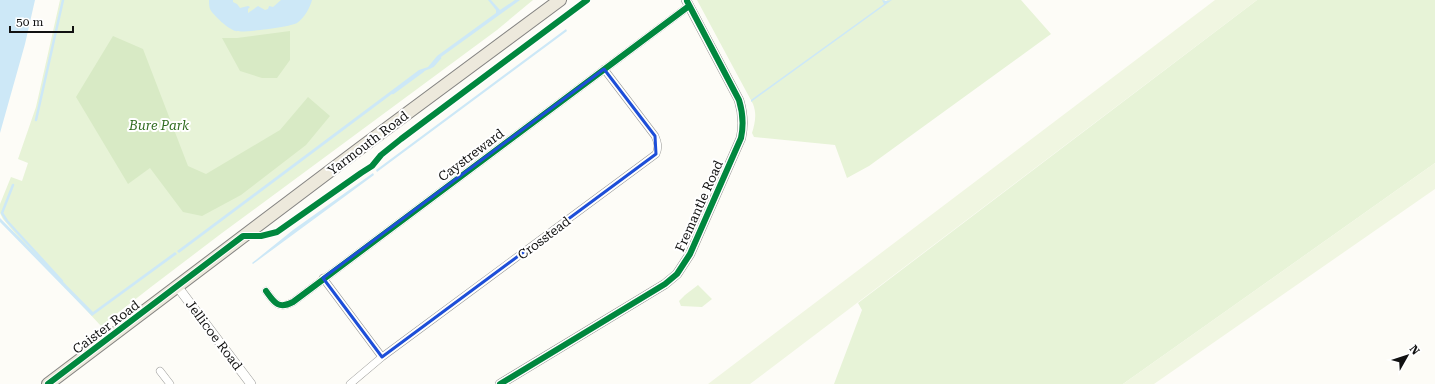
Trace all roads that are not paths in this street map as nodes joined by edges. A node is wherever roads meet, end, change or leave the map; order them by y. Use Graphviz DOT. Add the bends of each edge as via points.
graph roads {
  1 [pos="560,0"];
  2 [pos="688,3"];
  3 [pos="604,69"];
  4 [pos="323,278"];
  5 [pos="177,286"];
  6 [pos="266,290"];
  7 [pos="382,357"];
  8 [pos="160,371"];
  9 [pos="48,384"];
  10 [pos="170,384"];
  11 [pos="252,384"];
  12 [pos="350,384"];
  13 [pos="500,384"];
  1 -- 5 [label="main road, Yarmouth Road"];
  2 -- 3 [label="street, Caystreward"];
  2 -- 13 [label="street, Fremantle Road" via="739,100 743,115 741,138 690,254 677,274 665,284"];
  3 -- 4 [label="street, Caystreward"];
  3 -- 7 [label="street, Crosstead" via="656,136 656,154"];
  4 -- 6 [label="street, Caystreward" via="286,305 279,305"];
  4 -- 7 [label="street"];
  5 -- 9 [label="main road, Caister Road"];
  5 -- 11 [label="street, Jellicoe Road"];
  7 -- 12 [label="street, Crosstead"];
  8 -- 10 [label="street"];
}
